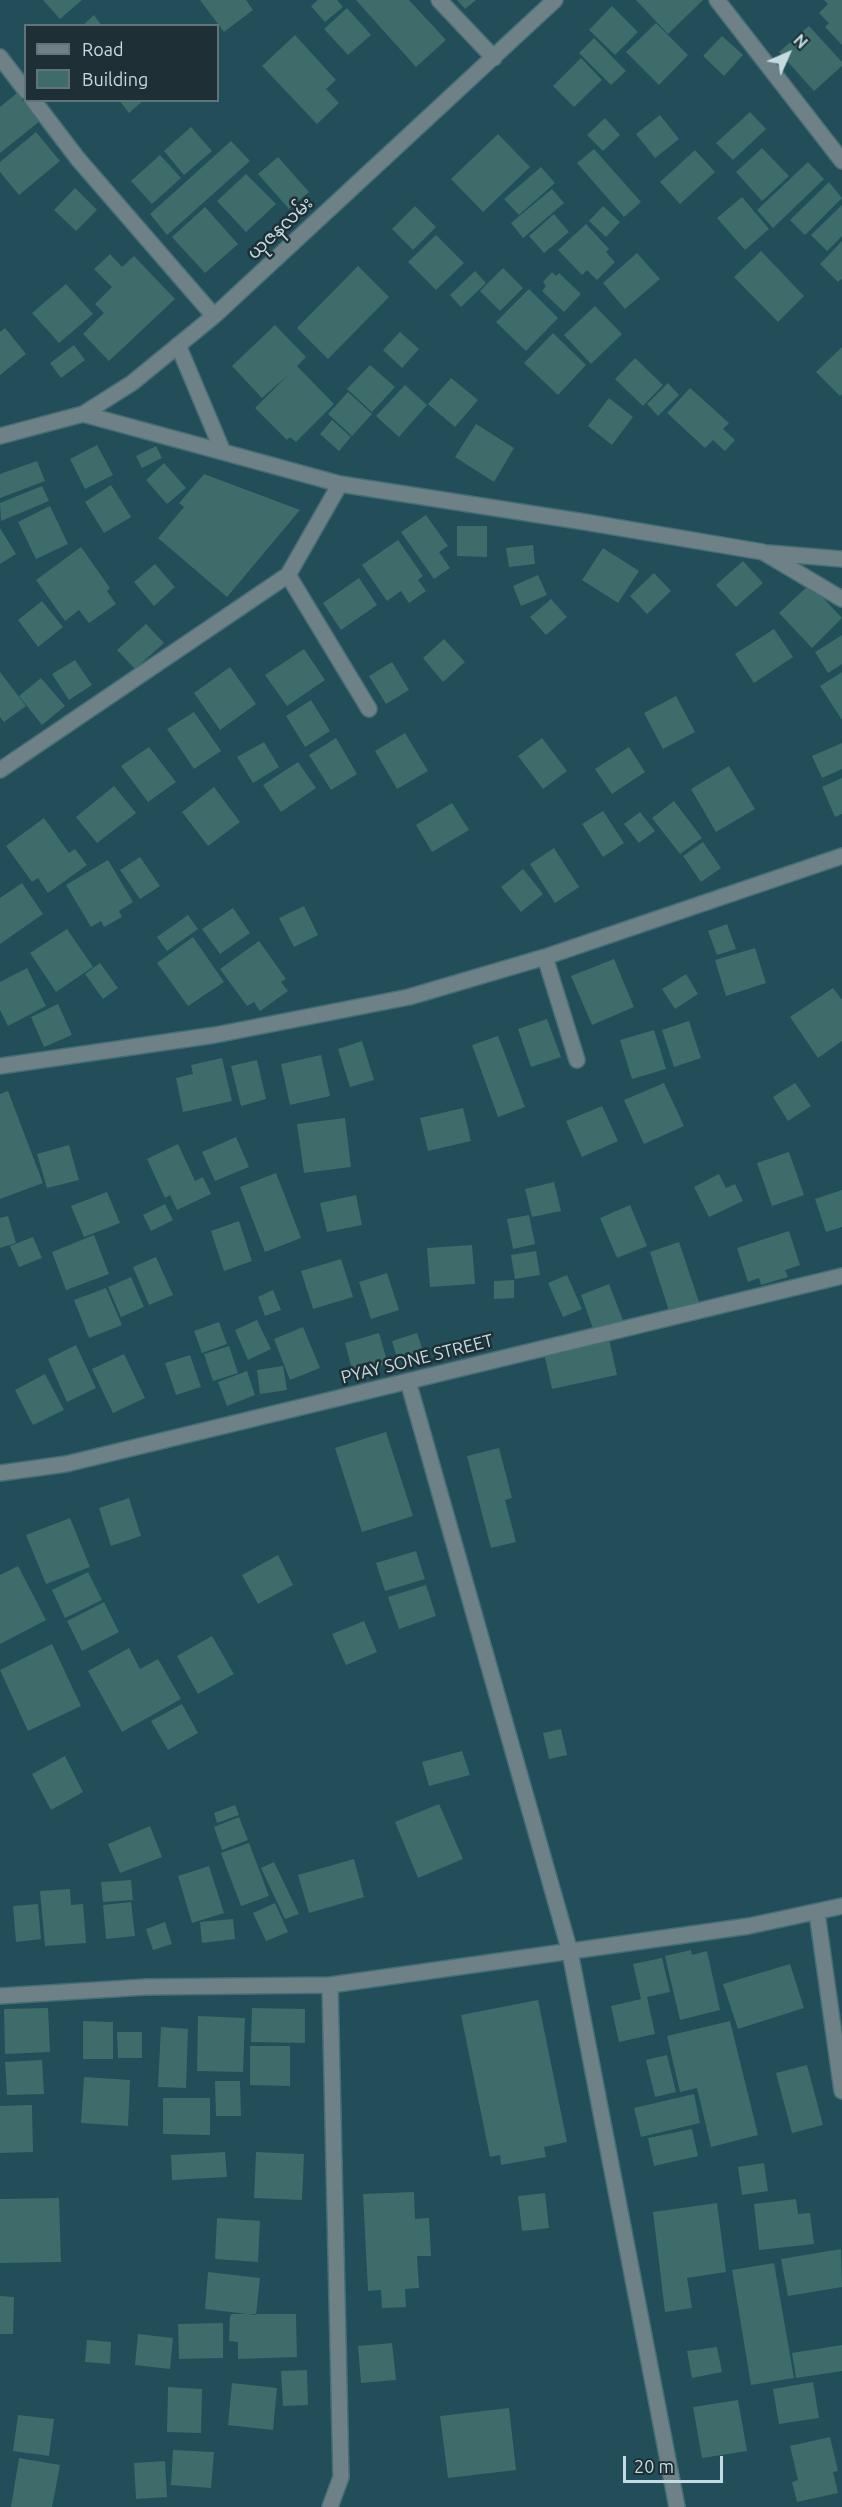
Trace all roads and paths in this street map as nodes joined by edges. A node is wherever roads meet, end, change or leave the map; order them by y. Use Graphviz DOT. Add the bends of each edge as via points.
graph roads {
  1 [pos="439,0"];
  2 [pos="555,0"];
  3 [pos="717,0"];
  4 [pos="0,57"];
  5 [pos="494,58"];
  6 [pos="24,88"];
  7 [pos="35,102"];
  8 [pos="842,161"];
  9 [pos="214,316"];
  10 [pos="178,345"];
  11 [pos="82,414"];
  12 [pos="0,436"];
  13 [pos="224,452"];
  14 [pos="340,484"];
  15 [pos="763,552"];
  16 [pos="842,560"];
  17 [pos="288,575"];
  18 [pos="842,599"];
  19 [pos="369,709"];
  20 [pos="0,770"];
  21 [pos="842,856"];
  22 [pos="544,957"];
  23 [pos="577,1060"];
  24 [pos="0,1066"];
  25 [pos="842,1276"];
  26 [pos="408,1381"];
  27 [pos="0,1473"];
  28 [pos="842,1906"];
  29 [pos="817,1913"];
  30 [pos="570,1952"];
  31 [pos="330,1985"];
  32 [pos="0,1996"];
  33 [pos="842,2091"];
  34 [pos="330,2507"];
  35 [pos="677,2507"];
  1 -- 5 [label="street"];
  2 -- 5 [label="street, ယုဇနလမ်း"];
  3 -- 8 [label="street"];
  4 -- 6 [label="street"];
  5 -- 9 [label="street, ယုဇနလမ်း"];
  7 -- 9 [label="street" via="78,159"];
  9 -- 10 [label="street, ယုဇနလမ်း"];
  10 -- 11 [label="street, ယုဇနလမ်း" via="132,383"];
  10 -- 13 [label="street"];
  11 -- 12 [label="street, ယုဇနလမ်း"];
  11 -- 13 [label="street"];
  13 -- 14 [label="street"];
  14 -- 15 [label="street"];
  14 -- 17 [label="street"];
  15 -- 16 [label="street"];
  15 -- 18 [label="street"];
  17 -- 19 [label="street"];
  17 -- 20 [label="street"];
  21 -- 22 [label="street"];
  22 -- 23 [label="street"];
  22 -- 24 [label="street" via="397,999 215,1035"];
  25 -- 26 [label="street, PYAY SONE STREET"];
  26 -- 27 [label="street, PYAY SONE STREET" via="66,1464"];
  26 -- 30 [label="street"];
  28 -- 29 [label="street"];
  29 -- 30 [label="street"];
  29 -- 33 [label="street"];
  30 -- 31 [label="street"];
  30 -- 35 [label="street"];
  31 -- 32 [label="street" via="146,1987"];
  31 -- 34 [label="street" via="340,2477"];
}
